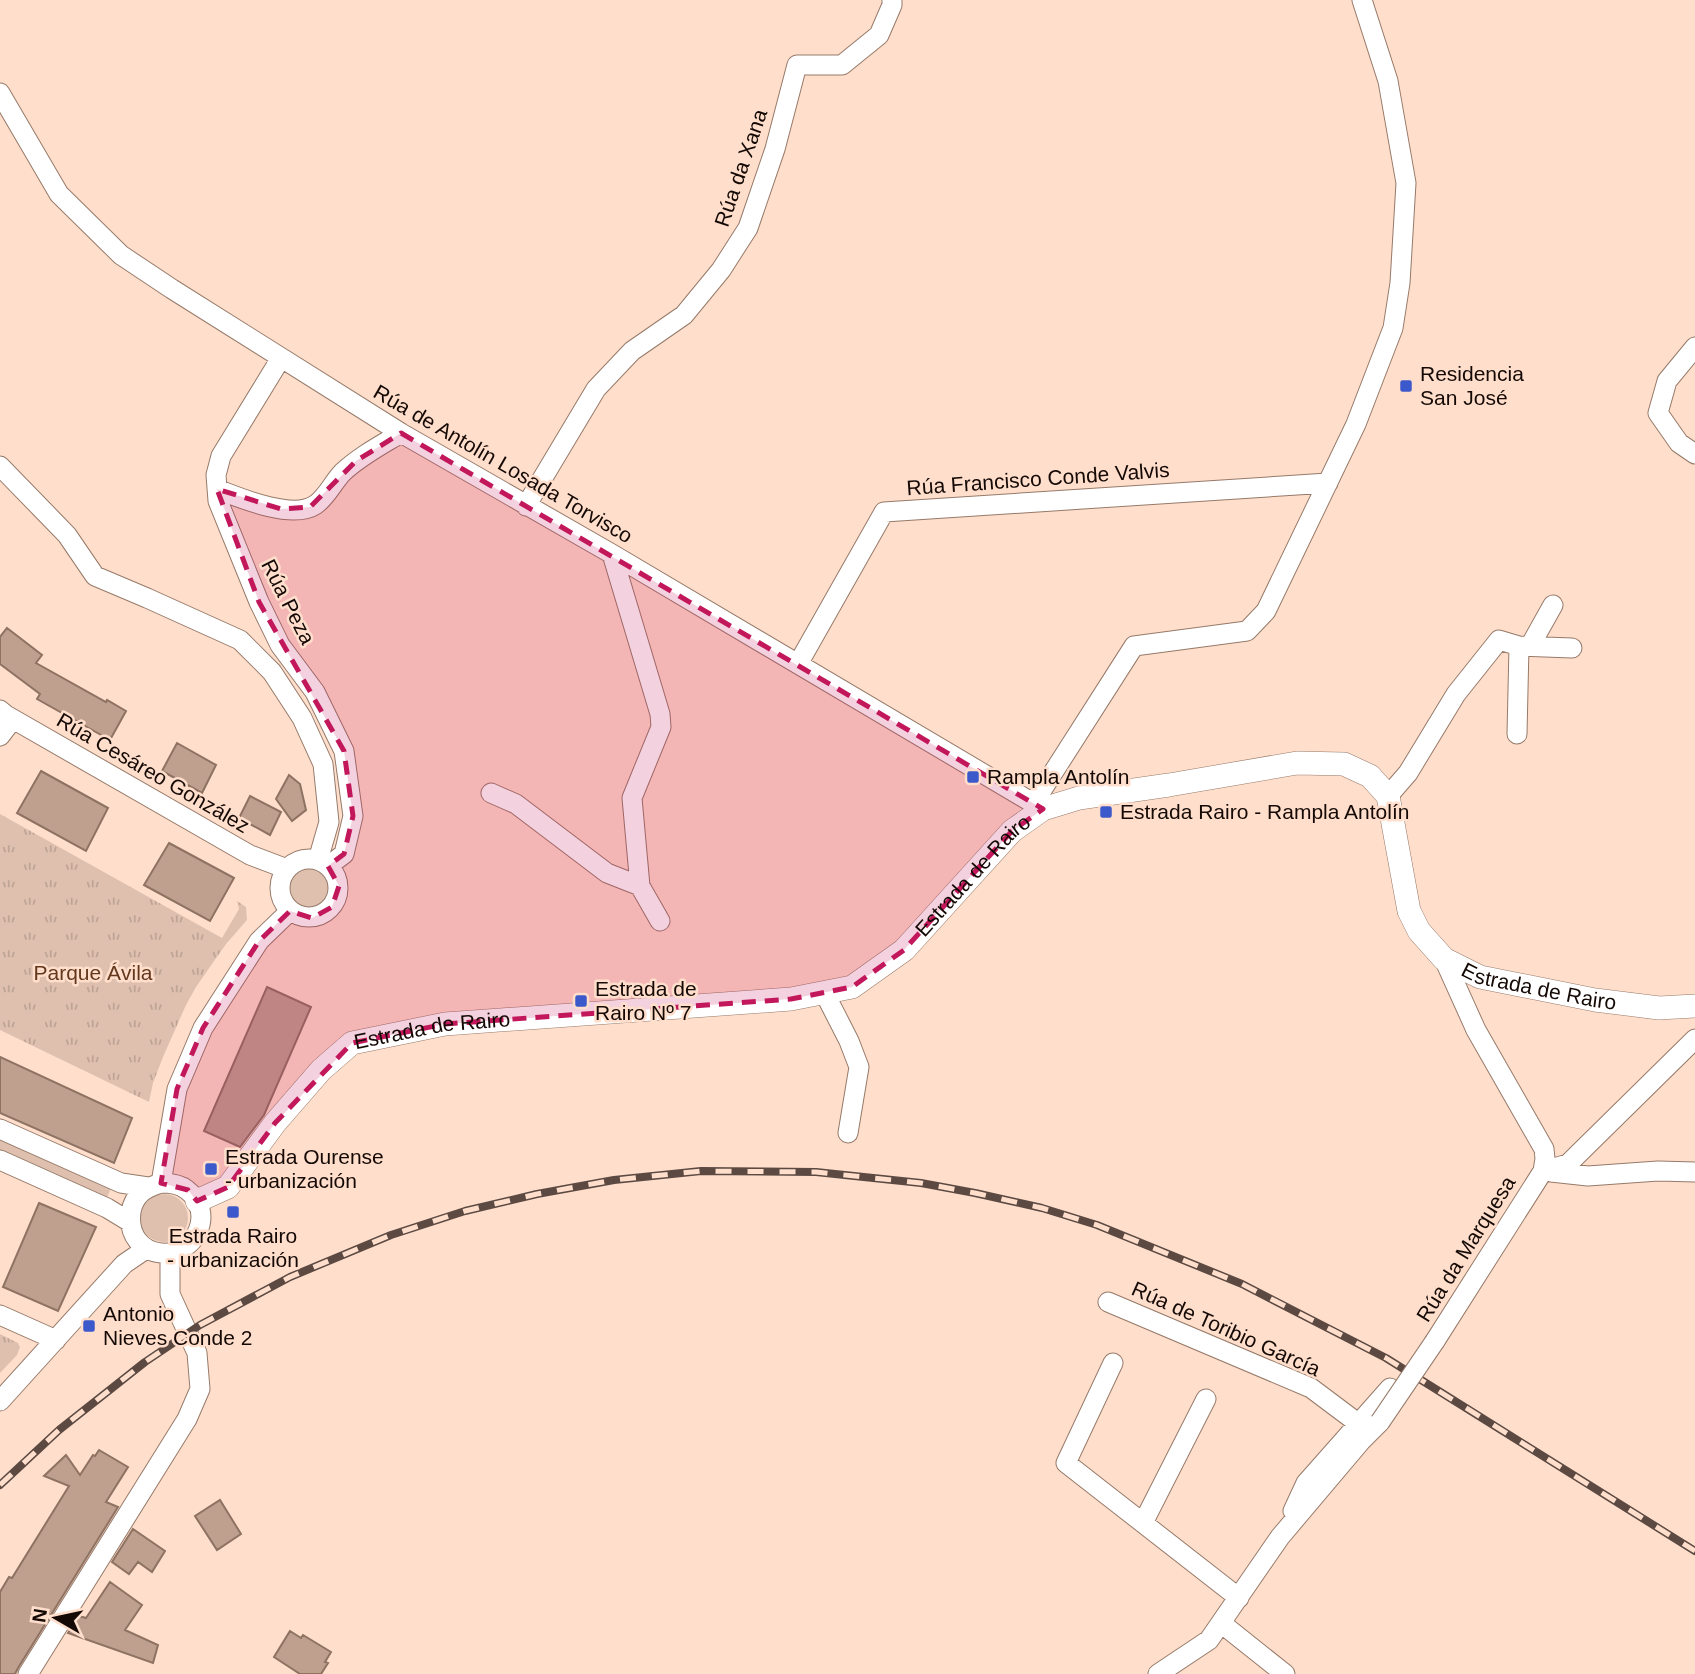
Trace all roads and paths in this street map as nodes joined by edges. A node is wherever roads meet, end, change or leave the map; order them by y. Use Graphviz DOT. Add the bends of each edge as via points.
graph roads {
  1 [pos="892,0"];
  2 [pos="1362,0"];
  3 [pos="0,93"];
  4 [pos="1695,347"];
  5 [pos="281,358"];
  6 [pos="401,433"];
  7 [pos="1695,454"];
  8 [pos="0,466"];
  9 [pos="1328,483"];
  10 [pos="217,489"];
  11 [pos="526,506"];
  12 [pos="612,554"];
  13 [pos="1553,605"];
  14 [pos="1524,646"];
  15 [pos="1572,648"];
  16 [pos="798,664"];
  17 [pos="6,714"];
  18 [pos="1517,734"];
  19 [pos="0,736"];
  20 [pos="491,793"];
  21 [pos="1388,796"];
  22 [pos="1038,807"];
  23 [pos="323,863"];
  24 [pos="287,869"];
  25 [pos="640,886"];
  26 [pos="290,911"];
  27 [pos="660,921"];
  28 [pos="1444,959"];
  29 [pos="824,992"];
  30 [pos="1695,1006"];
  31 [pos="1695,1038"];
  32 [pos="0,1129"];
  33 [pos="848,1133"];
  34 [pos="0,1160"];
  35 [pos="1543,1171"];
  36 [pos="1695,1172"];
  37 [pos="155,1185"];
  38 [pos="197,1201"];
  39 [pos="131,1223"];
  40 [pos="146,1249"];
  41 [pos="170,1254"];
  42 [pos="1108,1302"];
  43 [pos="0,1315"];
  44 [pos="56,1340"];
  45 [pos="1114,1363"];
  46 [pos="1390,1388"];
  47 [pos="1206,1399"];
  48 [pos="0,1401"];
  49 [pos="1359,1424"];
  50 [pos="1143,1523"];
  51 [pos="1280,1537"];
  52 [pos="1239,1598"];
  53 [pos="1221,1623"];
  54 [pos="28,1674"];
  55 [pos="1158,1674"];
  56 [pos="1285,1674"];
  1 -- 11 [label="street, Rúa da Xana" via="879,35 842,65 797,65 748,228 684,315 632,351 596,389"];
  2 -- 9 [label="street" via="1388,81 1406,183 1399,283 1393,328 1381,362"];
  3 -- 5 [label="street, Rúa de Antolín Losada Torvisco" via="60,194 121,255"];
  4 -- 7 [label="street" via="1667,382 1658,414 1679,443"];
  5 -- 6 [label="street, Rúa de Antolín Losada Torvisco"];
  5 -- 10 [label="street, Rúa Peza" via="221,456"];
  6 -- 10 [label="street" via="356,461 310,507 281,509"];
  6 -- 11 [label="street, Rúa de Antolín Losada Torvisco"];
  8 -- 23 [label="street" via="67,535 95,576 240,640 272,672 302,718 323,764 329,822"];
  9 -- 16 [label="street, Rúa Francisco Conde Valvis" via="884,512"];
  9 -- 22 [label="street" via="1266,611 1247,631 1134,646"];
  10 -- 23 [label="street, Rúa Peza" via="259,602 281,645 315,692 344,751 353,816 344,854"];
  11 -- 12 [label="street, Rúa de Antolín Losada Torvisco"];
  12 -- 16 [label="street, Rúa de Antolín Losada Torvisco"];
  12 -- 25 [label="street" via="660,714 661,727 632,798"];
  13 -- 14 [label="street"];
  14 -- 15 [label="street"];
  14 -- 18 [label="street"];
  14 -- 21 [label="street" via="1499,640 1456,694 1408,774"];
  16 -- 22 [label="street, Rúa de Antolín Losada Torvisco"];
  17 -- 19 [label="street"];
  17 -- 24 [label="street, Rúa Cesáreo González" via="250,855"];
  20 -- 25 [label="street" via="516,804 607,873"];
  21 -- 22 [label="street, Estrada de Rairo" via="1370,776 1344,764 1297,762"];
  21 -- 28 [label="street, Estrada de Rairo" via="1409,911 1419,931"];
  22 -- 29 [label="street, Estrada de Rairo" via="904,950 852,987"];
  23 -- 24 [label="street" via="307,859"];
  23 -- 26 [label="street" via="336,875 339,886 332,908 312,918"];
  24 -- 26 [label="street" via="280,891"];
  25 -- 27 [label="street"];
  26 -- 37 [label="street" via="258,941 203,1028 177,1089"];
  28 -- 30 [label="street, Estrada de Rairo" via="1480,976 1595,1000 1659,1008"];
  28 -- 35 [label="street, Rúa da Marquesa" via="1476,1030 1544,1149"];
  29 -- 33 [label="street" via="859,1067"];
  29 -- 38 [label="street, Estrada de Rairo" via="791,999 445,1024 352,1043 321,1070 275,1123 228,1187"];
  31 -- 35 [label="street" via="1568,1164"];
  32 -- 37 [label="street" via="121,1183"];
  34 -- 39 [label="street"];
  35 -- 36 [label="street" via="1588,1176"];
  35 -- 51 [label="street, Rúa da Marquesa, bridge" via="1380,1422"];
  37 -- 38 [label="street" via="175,1184"];
  37 -- 39 [label="street" via="138,1196 131,1209"];
  38 -- 41 [label="street" via="200,1228 194,1240"];
  39 -- 40 [label="street"];
  40 -- 41 [label="street"];
  40 -- 44 [label="street" via="124,1265"];
  41 -- 54 [label="street" via="170,1294 197,1353 200,1389 187,1419"];
  42 -- 49 [label="street, Rúa de Toribio García" via="1311,1388"];
  43 -- 44 [label="street"];
  44 -- 48 [label="street"];
  45 -- 50 [label="street" via="1066,1463"];
  46 -- 49 [label="street, Rúa da Marquesa"];
  47 -- 50 [label="street"];
  49 -- 51 [label="street, Rúa da Marquesa" via="1306,1483"];
  50 -- 52 [label="street"];
  51 -- 52 [label="street, Rúa da Marquesa"];
  52 -- 53 [label="street, Rúa da Marquesa"];
  53 -- 55 [label="street, Rúa da Marquesa" via="1209,1640"];
  53 -- 56 [label="street"];
}
